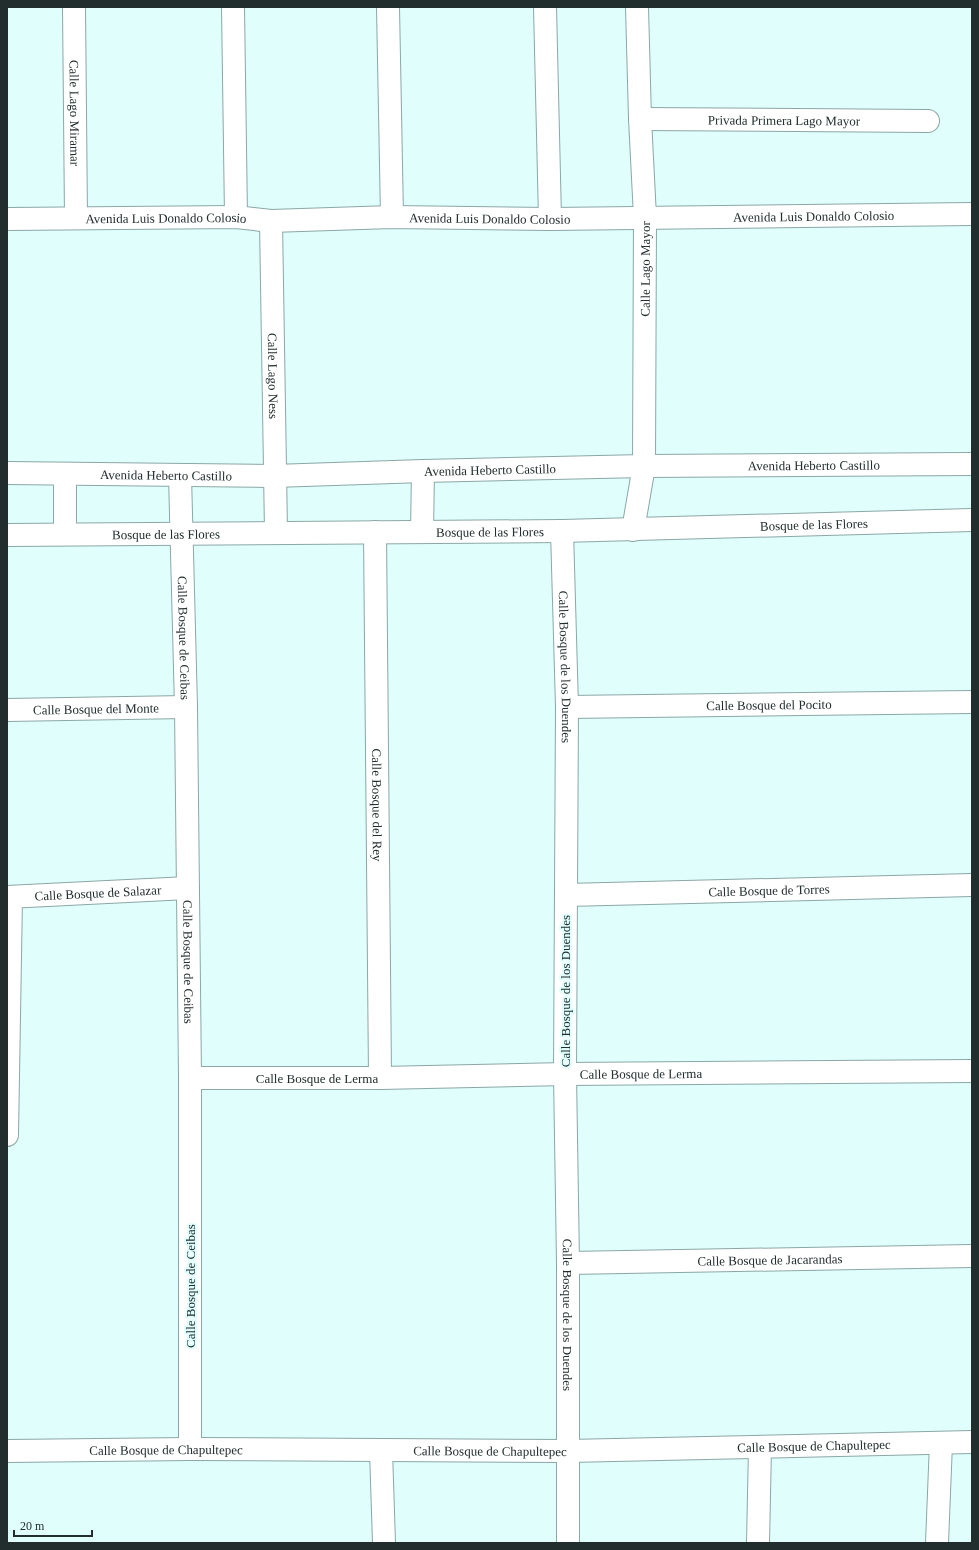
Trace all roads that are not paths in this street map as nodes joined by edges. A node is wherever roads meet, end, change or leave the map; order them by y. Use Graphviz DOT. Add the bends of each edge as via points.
graph roads {
  1 [pos="74,7"];
  2 [pos="233,7"];
  3 [pos="388,7"];
  4 [pos="545,7"];
  5 [pos="637,7"];
  6 [pos="640,119"];
  7 [pos="928,121"];
  8 [pos="972,214"];
  9 [pos="236,217"];
  10 [pos="392,217"];
  11 [pos="645,217"];
  12 [pos="76,218"];
  13 [pos="7,219"];
  14 [pos="550,219"];
  15 [pos="271,221"];
  16 [pos="972,464"];
  17 [pos="644,466"];
  18 [pos="423,471"];
  19 [pos="7,473"];
  20 [pos="65,474"];
  21 [pos="180,475"];
  22 [pos="274,476"];
  23 [pos="972,520"];
  24 [pos="633,530"];
  25 [pos="562,531"];
  26 [pos="276,532"];
  27 [pos="375,532"];
  28 [pos="422,532"];
  29 [pos="181,533"];
  30 [pos="64,534"];
  31 [pos="7,535"];
  32 [pos="972,702"];
  33 [pos="186,707"];
  34 [pos="567,707"];
  35 [pos="7,710"];
  36 [pos="972,885"];
  37 [pos="188,888"];
  38 [pos="566,895"];
  39 [pos="9,897"];
  40 [pos="972,1071"];
  41 [pos="565,1074"];
  42 [pos="190,1078"];
  43 [pos="380,1078"];
  44 [pos="7,1135"];
  45 [pos="972,1256"];
  46 [pos="568,1263"];
  47 [pos="972,1442"];
  48 [pos="941,1443"];
  49 [pos="760,1447"];
  50 [pos="190,1449"];
  51 [pos="381,1450"];
  52 [pos="7,1451"];
  53 [pos="568,1451"];
  54 [pos="384,1543"];
  55 [pos="568,1543"];
  56 [pos="758,1543"];
  57 [pos="937,1543"];
  1 -- 12 [label="street, Calle Lago Miramar"];
  2 -- 9 [label="street"];
  3 -- 10 [label="street"];
  4 -- 14 [label="street"];
  5 -- 6 [label="street, Calle Lago Mayor"];
  6 -- 7 [label="street, Privada Primera Lago Mayor"];
  6 -- 11 [label="street, Calle Lago Mayor"];
  8 -- 11 [label="street, Avenida Luis Donaldo Colosio"];
  9 -- 12 [label="street, Avenida Luis Donaldo Colosio"];
  9 -- 15 [label="street, Avenida Luis Donaldo Colosio"];
  10 -- 14 [label="street, Avenida Luis Donaldo Colosio"];
  10 -- 15 [label="street, Avenida Luis Donaldo Colosio"];
  11 -- 14 [label="street, Avenida Luis Donaldo Colosio"];
  11 -- 17 [label="street, Calle Lago Mayor"];
  12 -- 13 [label="street, Avenida Luis Donaldo Colosio"];
  15 -- 22 [label="street, Calle Lago Ness"];
  16 -- 17 [label="street, Avenida Heberto Castillo"];
  17 -- 18 [label="street, Avenida Heberto Castillo"];
  17 -- 24 [label="street, Calle Lago Mayor"];
  18 -- 22 [label="street, Avenida Heberto Castillo"];
  18 -- 28 [label="street"];
  19 -- 20 [label="street, Avenida Heberto Castillo"];
  20 -- 21 [label="street, Avenida Heberto Castillo"];
  20 -- 30 [label="street"];
  21 -- 22 [label="street, Avenida Heberto Castillo"];
  21 -- 29 [label="street, Calle Bosque de Ceibas"];
  22 -- 26 [label="street, Calle Lago Ness"];
  23 -- 24 [label="street, Bosque de las Flores"];
  24 -- 25 [label="street, Bosque de las Flores"];
  25 -- 28 [label="street, Bosque de las Flores"];
  25 -- 34 [label="street, Calle Bosque de los Duendes"];
  26 -- 27 [label="street, Bosque de las Flores"];
  26 -- 29 [label="street, Bosque de las Flores"];
  27 -- 28 [label="street, Bosque de las Flores"];
  27 -- 43 [label="street, Calle Bosque del Rey"];
  29 -- 30 [label="street, Bosque de las Flores"];
  29 -- 33 [label="street, Calle Bosque de Ceibas"];
  30 -- 31 [label="street, Bosque de las Flores"];
  32 -- 34 [label="street, Calle Bosque del Pocito"];
  33 -- 35 [label="street, Calle Bosque del Monte"];
  33 -- 37 [label="street, Calle Bosque de Ceibas"];
  34 -- 38 [label="street, Calle Bosque de los Duendes"];
  36 -- 38 [label="street, Calle Bosque de Torres"];
  37 -- 39 [label="street, Calle Bosque de Salazar"];
  37 -- 42 [label="street, Calle Bosque de Ceibas"];
  38 -- 41 [label="street, Calle Bosque de los Duendes"];
  39 -- 44 [label="street"];
  40 -- 41 [label="street, Calle Bosque de Lerma"];
  41 -- 43 [label="street, Calle Bosque de Lerma"];
  41 -- 46 [label="street, Calle Bosque de los Duendes"];
  42 -- 43 [label="street, Calle Bosque de Lerma"];
  42 -- 50 [label="street, Calle Bosque de Ceibas"];
  45 -- 46 [label="street, Calle Bosque de Jacarandas"];
  46 -- 53 [label="street, Calle Bosque de los Duendes"];
  47 -- 48 [label="street, Calle Bosque de Chapultepec"];
  48 -- 49 [label="street, Calle Bosque de Chapultepec"];
  48 -- 57 [label="street"];
  49 -- 53 [label="street, Calle Bosque de Chapultepec"];
  49 -- 56 [label="street"];
  50 -- 51 [label="street, Calle Bosque de Chapultepec"];
  50 -- 52 [label="street, Calle Bosque de Chapultepec"];
  51 -- 53 [label="street, Calle Bosque de Chapultepec"];
  51 -- 54 [label="street"];
  53 -- 55 [label="street, Calle Bosque de los Duendes"];
}
